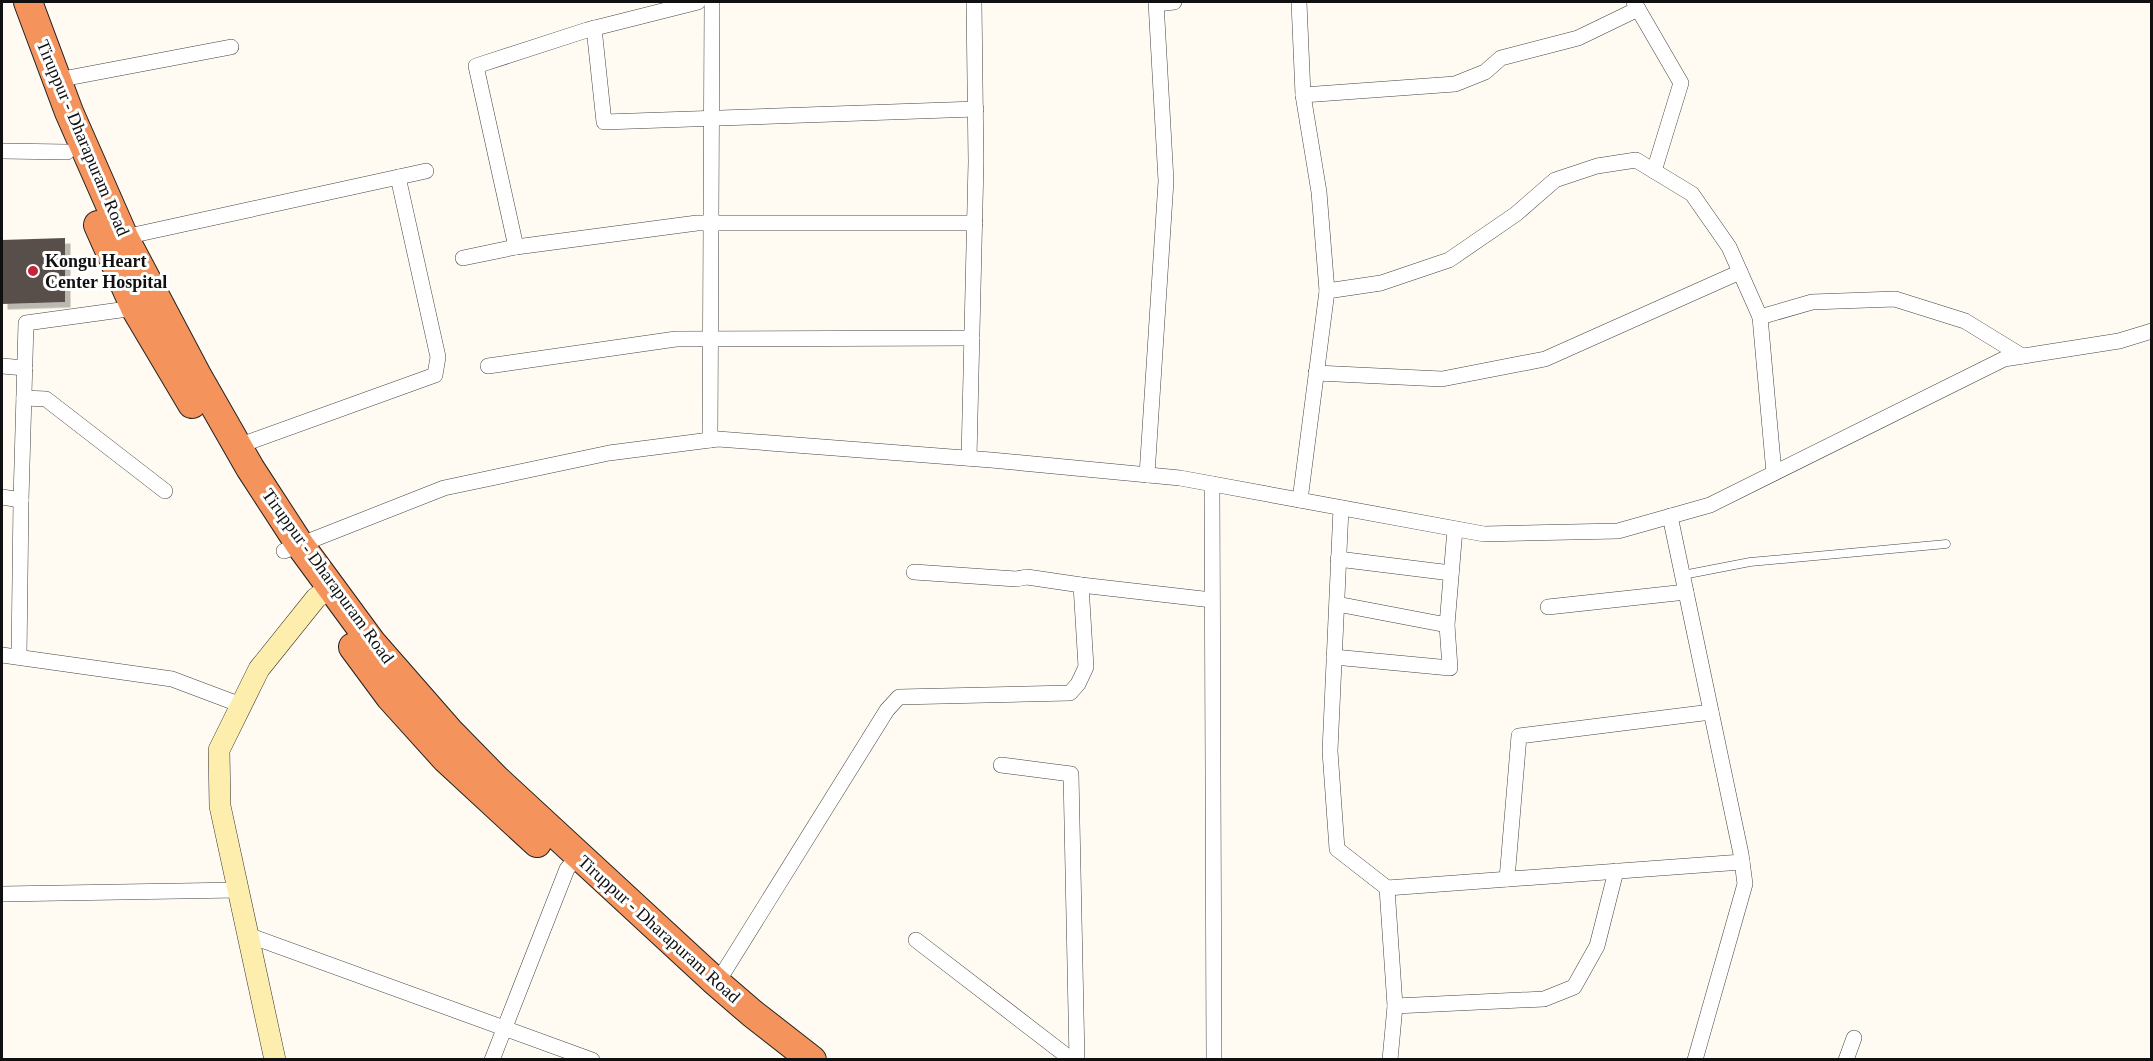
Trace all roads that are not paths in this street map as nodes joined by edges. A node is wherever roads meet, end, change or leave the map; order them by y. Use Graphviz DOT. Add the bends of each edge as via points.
graph roads {
  1 [pos="8,2"];
  2 [pos="28,2"];
  3 [pos="698,2"];
  4 [pos="712,2"];
  5 [pos="974,2"];
  6 [pos="1174,2"];
  7 [pos="1299,2"];
  8 [pos="1157,3"];
  9 [pos="1636,5"];
  10 [pos="594,28"];
  11 [pos="231,47"];
  12 [pos="57,80"];
  13 [pos="1303,95"];
  14 [pos="976,109"];
  15 [pos="711,118"];
  16 [pos="2,151"];
  17 [pos="67,152"];
  18 [pos="426,171"];
  19 [pos="1654,171"];
  20 [pos="398,177"];
  21 [pos="711,223"];
  22 [pos="975,223"];
  23 [pos="115,239"];
  24 [pos="516,247"];
  25 [pos="463,258"];
  26 [pos="1740,272"];
  27 [pos="1327,291"];
  28 [pos="135,308"];
  29 [pos="1760,317"];
  30 [pos="2151,331"];
  31 [pos="972,338"];
  32 [pos="710,339"];
  33 [pos="2022,356"];
  34 [pos="2,366"];
  35 [pos="488,366"];
  36 [pos="25,368"];
  37 [pos="1316,374"];
  38 [pos="24,398"];
  39 [pos="710,440"];
  40 [pos="238,446"];
  41 [pos="969,458"];
  42 [pos="1774,473"];
  43 [pos="1147,475"];
  44 [pos="1212,484"];
  45 [pos="165,491"];
  46 [pos="2,497"];
  47 [pos="21,500"];
  48 [pos="1300,500"];
  49 [pos="1341,508"];
  50 [pos="1670,516"];
  51 [pos="1455,529"];
  52 [pos="1946,543"];
  53 [pos="292,548"];
  54 [pos="1338,559"];
  55 [pos="914,572"];
  56 [pos="1451,573"];
  57 [pos="1683,575"];
  58 [pos="1081,585"];
  59 [pos="323,592"];
  60 [pos="1686,592"];
  61 [pos="1212,600"];
  62 [pos="1337,604"];
  63 [pos="1548,607"];
  64 [pos="1446,625"];
  65 [pos="2,655"];
  66 [pos="19,657"];
  67 [pos="1334,657"];
  68 [pos="241,705"];
  69 [pos="1711,712"];
  70 [pos="1001,765"];
  71 [pos="1742,862"];
  72 [pos="573,863"];
  73 [pos="1616,871"];
  74 [pos="1507,879"];
  75 [pos="1387,888"];
  76 [pos="238,891"];
  77 [pos="2,894"];
  78 [pos="248,935"];
  79 [pos="916,940"];
  80 [pos="717,983"];
  81 [pos="1395,1006"];
  82 [pos="505,1028"];
  83 [pos="1854,1038"];
  84 [pos="275,1059"];
  85 [pos="492,1059"];
  86 [pos="592,1059"];
  87 [pos="780,1059"];
  88 [pos="812,1059"];
  89 [pos="1072,1059"];
  90 [pos="1077,1059"];
  91 [pos="1214,1059"];
  92 [pos="1390,1059"];
  93 [pos="1695,1059"];
  94 [pos="1846,1059"];
  1 -- 17 [label="highway"];
  2 -- 12 [label="highway, Tiruppur - Dharapuram Road"];
  3 -- 10 [label="street"];
  4 -- 15 [label="street"];
  5 -- 14 [label="street"];
  6 -- 8 [label="street"];
  7 -- 13 [label="street"];
  8 -- 43 [label="street" via="1166,181"];
  9 -- 13 [label="street" via="1578,38 1501,57 1485,72 1455,84"];
  9 -- 19 [label="street" via="1681,83"];
  10 -- 15 [label="street" via="604,122"];
  10 -- 24 [label="street" via="476,66"];
  11 -- 12 [label="street"];
  12 -- 23 [label="highway, Tiruppur - Dharapuram Road"];
  13 -- 27 [label="street" via="1319,192"];
  14 -- 15 [label="street"];
  14 -- 22 [label="street"];
  15 -- 21 [label="street"];
  16 -- 17 [label="street"];
  17 -- 23 [label="highway"];
  18 -- 20 [label="street"];
  19 -- 26 [label="street" via="1692,194 1729,247"];
  19 -- 27 [label="street" via="1636,160 1596,166 1555,180 1516,214 1449,260 1381,283"];
  20 -- 23 [label="street"];
  20 -- 40 [label="street" via="438,357 435,375"];
  21 -- 22 [label="street"];
  21 -- 24 [label="street"];
  21 -- 32 [label="street"];
  22 -- 31 [label="street"];
  23 -- 28 [label="highway"];
  23 -- 40 [label="highway, Tiruppur - Dharapuram Road"];
  24 -- 25 [label="street"];
  26 -- 29 [label="street"];
  26 -- 37 [label="street" via="1545,359 1442,379"];
  27 -- 37 [label="street"];
  28 -- 36 [label="street" via="26,323"];
  28 -- 53 [label="highway"];
  29 -- 33 [label="street" via="1812,302 1895,299 1965,321"];
  29 -- 42 [label="street"];
  30 -- 33 [label="street" via="2119,341"];
  31 -- 32 [label="street"];
  31 -- 41 [label="street"];
  32 -- 35 [label="street" via="676,339"];
  32 -- 39 [label="street"];
  33 -- 42 [label="street" via="2004,359"];
  34 -- 36 [label="street"];
  36 -- 38 [label="street"];
  37 -- 48 [label="street"];
  38 -- 45 [label="street" via="46,399"];
  38 -- 47 [label="street"];
  39 -- 41 [label="street"];
  39 -- 53 [label="street" via="609,453 444,488"];
  40 -- 53 [label="highway, Tiruppur - Dharapuram Road"];
  41 -- 43 [label="street"];
  42 -- 50 [label="street" via="1710,505"];
  43 -- 44 [label="street"];
  44 -- 48 [label="street"];
  44 -- 61 [label="street"];
  46 -- 47 [label="street"];
  47 -- 66 [label="street"];
  48 -- 49 [label="street"];
  49 -- 51 [label="street"];
  49 -- 54 [label="street"];
  50 -- 51 [label="street" via="1618,531 1484,534"];
  50 -- 57 [label="street"];
  51 -- 56 [label="street"];
  52 -- 57 [label="lane" via="1744,563"];
  53 -- 59 [label="highway, Tiruppur - Dharapuram Road"];
  54 -- 56 [label="street"];
  54 -- 62 [label="street"];
  55 -- 58 [label="street" via="1028,577"];
  56 -- 64 [label="street"];
  57 -- 60 [label="street"];
  58 -- 61 [label="street"];
  58 -- 80 [label="street" via="1086,667 1070,693 900,697 887,710"];
  59 -- 68 [label="street" via="259,669"];
  59 -- 72 [label="highway, Tiruppur - Dharapuram Road"];
  60 -- 63 [label="street"];
  60 -- 69 [label="street"];
  61 -- 91 [label="street"];
  62 -- 64 [label="street"];
  62 -- 67 [label="street"];
  64 -- 67 [label="street" via="1450,668"];
  65 -- 66 [label="street"];
  66 -- 68 [label="street" via="172,680"];
  67 -- 75 [label="street" via="1330,751 1337,849"];
  68 -- 76 [label="street" via="219,750 220,806"];
  69 -- 71 [label="street"];
  69 -- 74 [label="street" via="1519,736"];
  70 -- 90 [label="street" via="1071,774"];
  71 -- 73 [label="street"];
  71 -- 93 [label="street" via="1745,884"];
  72 -- 80 [label="highway, Tiruppur - Dharapuram Road"];
  72 -- 82 [label="street"];
  72 -- 87 [label="highway" via="731,1019"];
  73 -- 74 [label="street"];
  73 -- 81 [label="street" via="1597,946 1574,987 1544,999"];
  74 -- 75 [label="street"];
  75 -- 81 [label="street"];
  76 -- 77 [label="street"];
  76 -- 78 [label="street"];
  78 -- 82 [label="street"];
  78 -- 84 [label="street"];
  79 -- 89 [label="street"];
  80 -- 88 [label="highway, Tiruppur - Dharapuram Road"];
  81 -- 92 [label="street"];
  82 -- 85 [label="street"];
  82 -- 86 [label="street"];
  83 -- 94 [label="street"];
}
